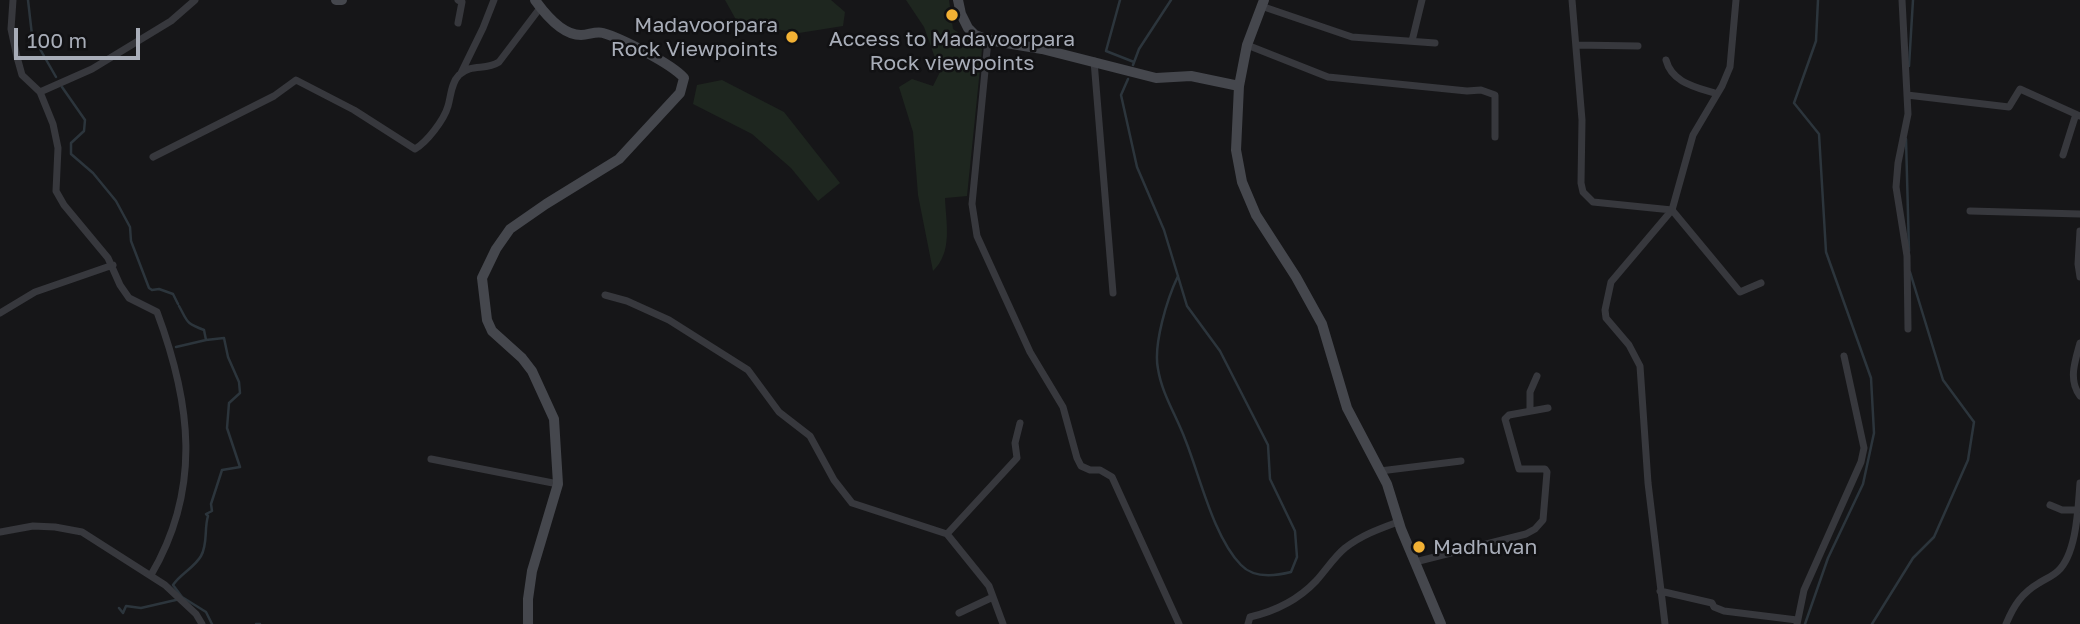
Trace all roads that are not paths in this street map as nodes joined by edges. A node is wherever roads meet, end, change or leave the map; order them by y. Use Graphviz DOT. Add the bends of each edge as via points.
graph roads {
  1 [pos="13,0"];
  2 [pos="195,0"];
  3 [pos="336,0"];
  4 [pos="342,0"];
  5 [pos="458,0"];
  6 [pos="494,0"];
  7 [pos="958,0"];
  8 [pos="1422,0"];
  9 [pos="1572,0"];
  10 [pos="1736,0"];
  11 [pos="1902,0"];
  12 [pos="1262,3"];
  13 [pos="537,4"];
  14 [pos="457,23"];
  15 [pos="988,40"];
  16 [pos="1412,41"];
  17 [pos="1435,43"];
  18 [pos="1247,45"];
  19 [pos="1576,45"];
  20 [pos="1638,47"];
  21 [pos="1666,60"];
  22 [pos="1094,61"];
  23 [pos="461,73"];
  24 [pos="1239,86"];
  25 [pos="40,92"];
  26 [pos="1717,94"];
  27 [pos="1907,95"];
  28 [pos="2078,115"];
  29 [pos="1495,137"];
  30 [pos="2063,155"];
  31 [pos="153,157"];
  32 [pos="1672,210"];
  33 [pos="1970,211"];
  34 [pos="2080,214"];
  35 [pos="2080,232"];
  36 [pos="113,265"];
  37 [pos="2080,277"];
  38 [pos="1761,283"];
  39 [pos="1113,293"];
  40 [pos="605,295"];
  41 [pos="0,313"];
  42 [pos="1908,329"];
  43 [pos="2080,343"];
  44 [pos="1844,356"];
  45 [pos="1537,376"];
  46 [pos="2080,396"];
  47 [pos="1548,408"];
  48 [pos="1530,411"];
  49 [pos="1020,423"];
  50 [pos="431,459"];
  51 [pos="1461,461"];
  52 [pos="1380,471"];
  53 [pos="2080,483"];
  54 [pos="558,484"];
  55 [pos="2050,505"];
  56 [pos="2077,510"];
  57 [pos="1398,522"];
  58 [pos="0,532"];
  59 [pos="947,534"];
  60 [pos="1416,562"];
  61 [pos="151,575"];
  62 [pos="1660,591"];
  63 [pos="993,597"];
  64 [pos="959,613"];
  65 [pos="1797,622"];
  66 [pos="202,624"];
  67 [pos="528,624"];
  68 [pos="1003,624"];
  69 [pos="1179,624"];
  70 [pos="1248,624"];
  71 [pos="1441,624"];
  72 [pos="1665,624"];
  73 [pos="2006,624"];
  1 -- 25 [label="street" via="11,29 22,75"];
  2 -- 25 [label="street" via="171,21 92,69"];
  3 -- 4 [label="main road"];
  5 -- 14 [label="street" via="462,2"];
  6 -- 23 [label="street"];
  7 -- 15 [label="main road" via="968,28"];
  8 -- 16 [label="street"];
  9 -- 19 [label="street"];
  10 -- 26 [label="street" via="1730,67"];
  11 -- 27 [label="street"];
  12 -- 16 [label="street" via="1352,37"];
  12 -- 18 [label="main road"];
  13 -- 23 [label="street" via="499,62"];
  13 -- 54 [label="main road" via="570,33 603,33 665,63 684,78 680,93 620,159 510,229 482,278 486,320 531,371 554,419"];
  15 -- 22 [label="main road"];
  15 -- 69 [label="street" via="972,204 977,236 1030,352 1063,407 1081,466 1112,477"];
  16 -- 17 [label="street"];
  18 -- 24 [label="main road"];
  18 -- 29 [label="street" via="1328,76 1495,95"];
  19 -- 20 [label="street"];
  19 -- 32 [label="street" via="1583,192 1593,202"];
  21 -- 26 [label="street" via="1682,83"];
  22 -- 24 [label="main road" via="1156,78 1191,76"];
  22 -- 39 [label="street"];
  23 -- 31 [label="street" via="447,109 415,149 296,80 274,96"];
  24 -- 52 [label="main road" via="1236,150 1242,182 1256,215 1322,324 1347,408"];
  25 -- 36 [label="street" via="58,148 56,191"];
  26 -- 32 [label="street" via="1693,135"];
  27 -- 28 [label="street" via="2009,107 2020,89"];
  27 -- 42 [label="street" via="1896,187 1907,256"];
  28 -- 30 [label="street"];
  32 -- 38 [label="street" via="1740,292"];
  32 -- 62 [label="street" via="1611,282 1605,310 1640,366"];
  33 -- 34 [label="street"];
  35 -- 37 [label="street"];
  36 -- 41 [label="street" via="36,292"];
  36 -- 61 [label="street" via="129,298 157,312 181,396 186,440 181,503 172,537"];
  40 -- 59 [label="street" via="669,320 748,370 779,412 810,436 852,503"];
  43 -- 46 [label="street" via="2073,375"];
  44 -- 65 [label="street" via="1864,448 1804,590"];
  45 -- 48 [label="street" via="1530,392"];
  47 -- 48 [label="street"];
  48 -- 60 [label="street" via="1507,415 1505,421 1519,469 1547,472 1543,520 1526,534"];
  49 -- 59 [label="street" via="1017,458"];
  50 -- 54 [label="street"];
  51 -- 52 [label="street"];
  52 -- 57 [label="main road"];
  53 -- 56 [label="street"];
  54 -- 67 [label="main road" via="532,571"];
  55 -- 56 [label="street"];
  56 -- 73 [label="street" via="2076,530 2060,569 2020,597"];
  57 -- 60 [label="main road"];
  57 -- 70 [label="street" via="1368,533 1342,550 1300,596 1250,617"];
  58 -- 61 [label="street" via="33,527 82,532"];
  59 -- 63 [label="street"];
  60 -- 71 [label="main road"];
  61 -- 66 [label="street"];
  62 -- 65 [label="street" via="1712,603 1724,611"];
  62 -- 72 [label="street"];
  63 -- 64 [label="street"];
  63 -- 68 [label="street"];
}
